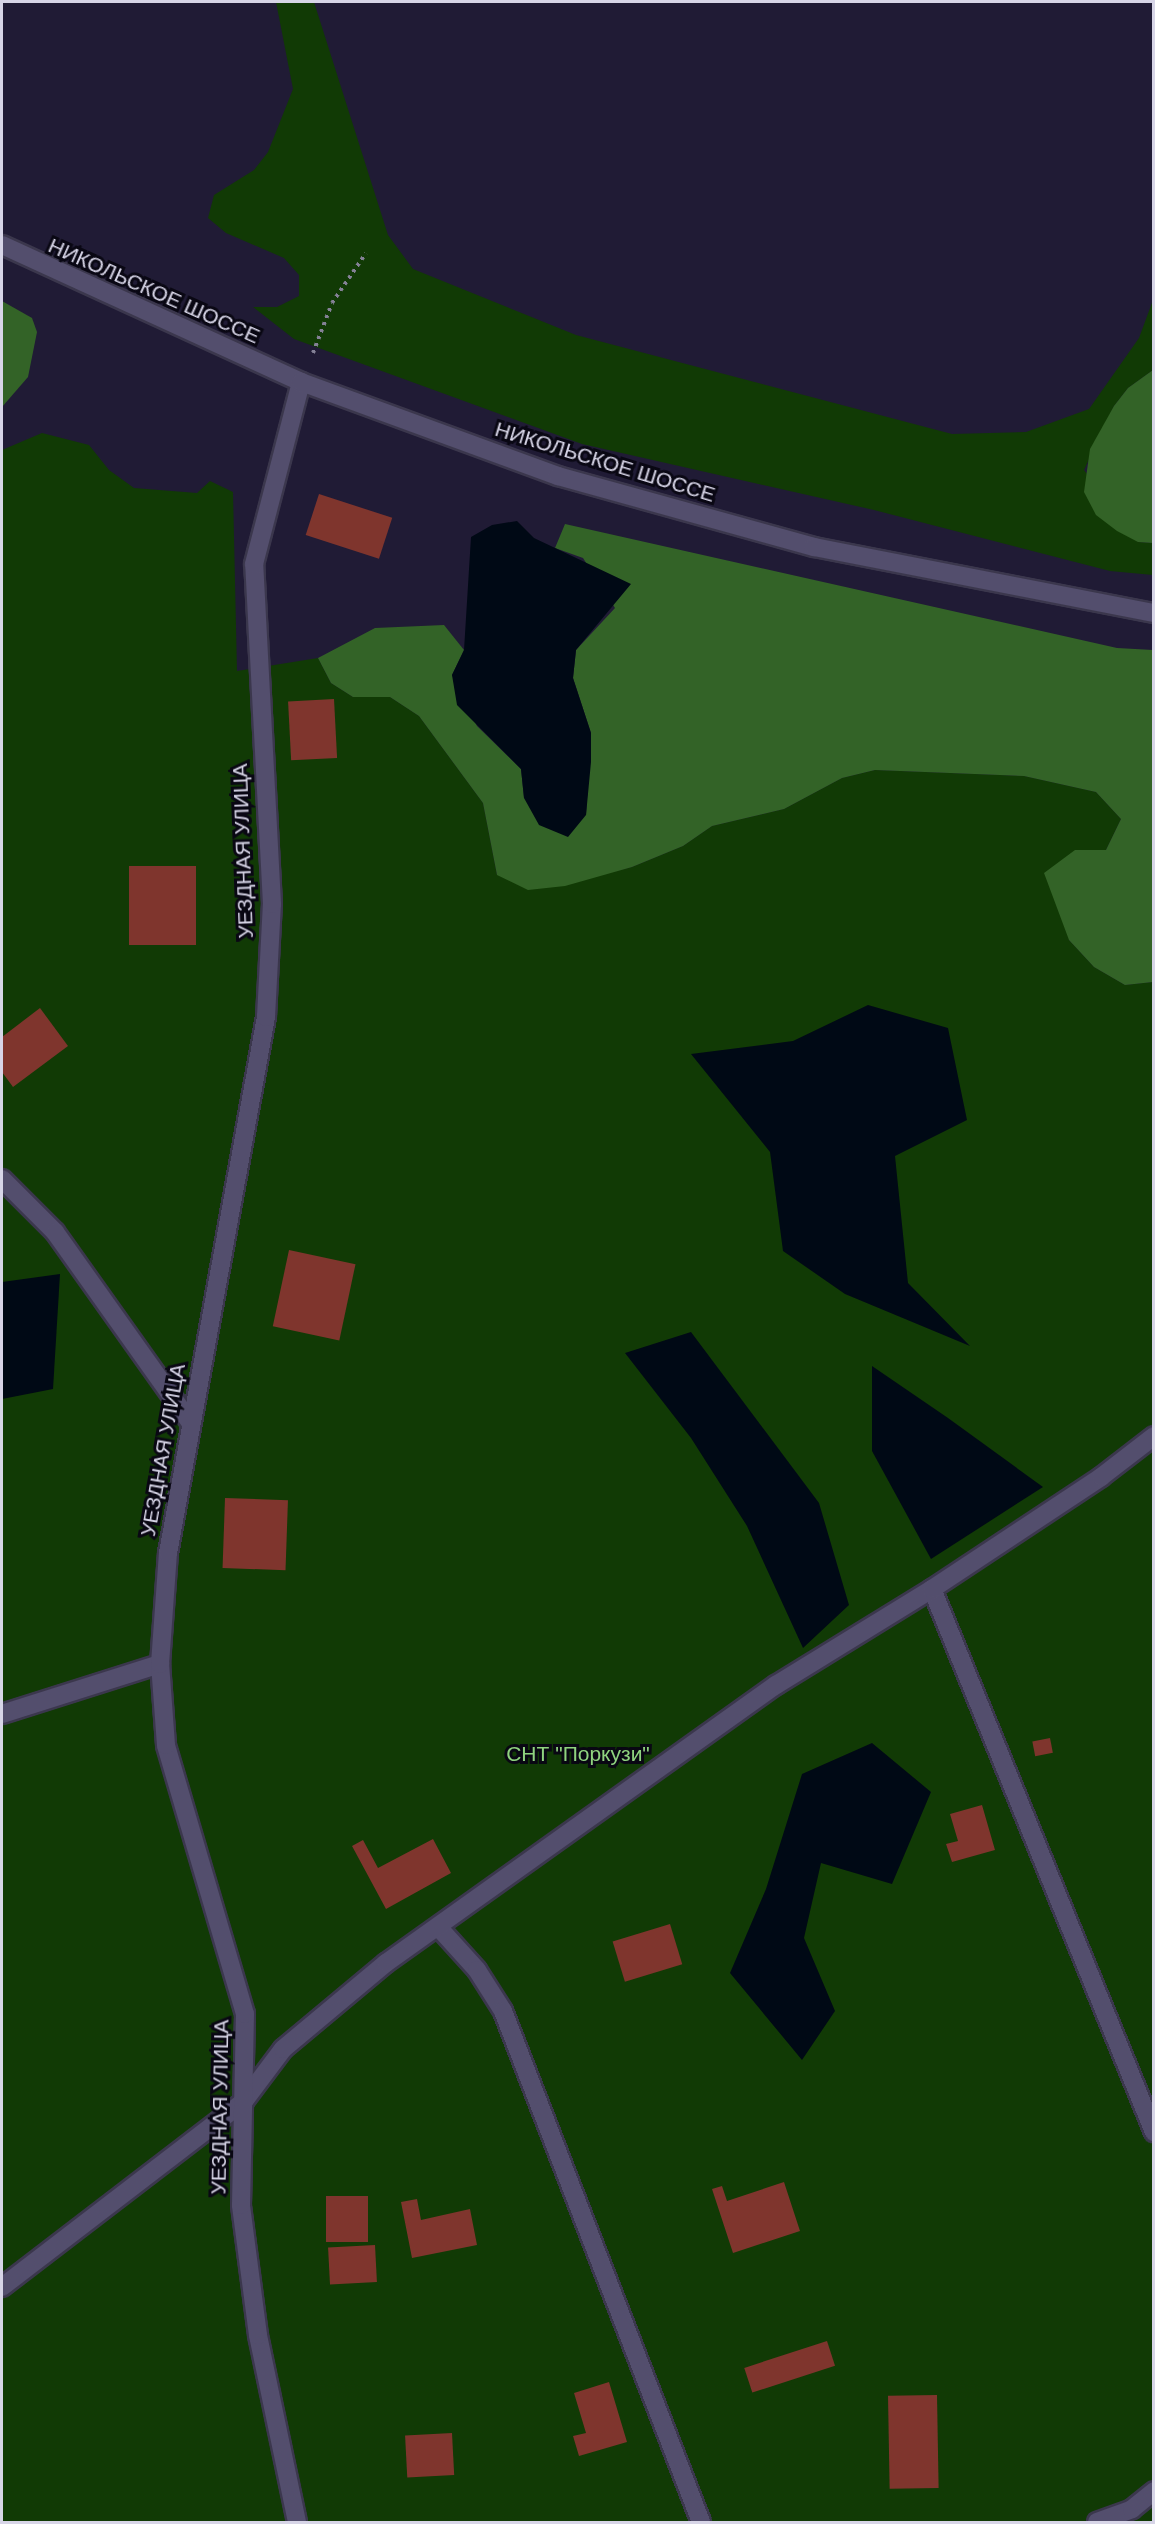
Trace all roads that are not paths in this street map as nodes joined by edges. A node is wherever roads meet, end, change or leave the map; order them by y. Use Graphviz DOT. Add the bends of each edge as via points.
graph roads {
  1 [pos="2,245"];
  2 [pos="301,382"];
  3 [pos="1154,613"];
  4 [pos="2,1179"];
  5 [pos="190,1422"];
  6 [pos="1154,1436"];
  7 [pos="932,1589"];
  8 [pos="160,1664"];
  9 [pos="2,1714"];
  10 [pos="440,1929"];
  11 [pos="244,2101"];
  12 [pos="1154,2132"];
  13 [pos="2,2287"];
  14 [pos="1154,2491"];
  15 [pos="297,2523"];
  16 [pos="700,2523"];
  17 [pos="1097,2523"];
  1 -- 2 [label="street, НИКОЛЬСКОЕ ШОССЕ"];
  2 -- 3 [label="street, НИКОЛЬСКОЕ ШОССЕ" via="558,476 803,544"];
  2 -- 5 [label="street, УЕЗДНАЯ УЛИЦА" via="254,564 272,904 266,1017"];
  4 -- 5 [label="street" via="55,1232"];
  5 -- 8 [label="street, УЕЗДНАЯ УЛИЦА" via="168,1553"];
  6 -- 7 [label="street" via="1101,1477"];
  7 -- 10 [label="street" via="776,1685"];
  7 -- 12 [label="street"];
  8 -- 9 [label="street"];
  8 -- 11 [label="street, УЕЗДНАЯ УЛИЦА" via="166,1745 244,2014"];
  10 -- 11 [label="street" via="386,1963 283,2049"];
  10 -- 16 [label="street" via="477,1970 502,2011"];
  11 -- 13 [label="street"];
  11 -- 15 [label="street, УЕЗДНАЯ УЛИЦА" via="241,2205 258,2335"];
  14 -- 17 [label="street" via="1132,2509"];
}
